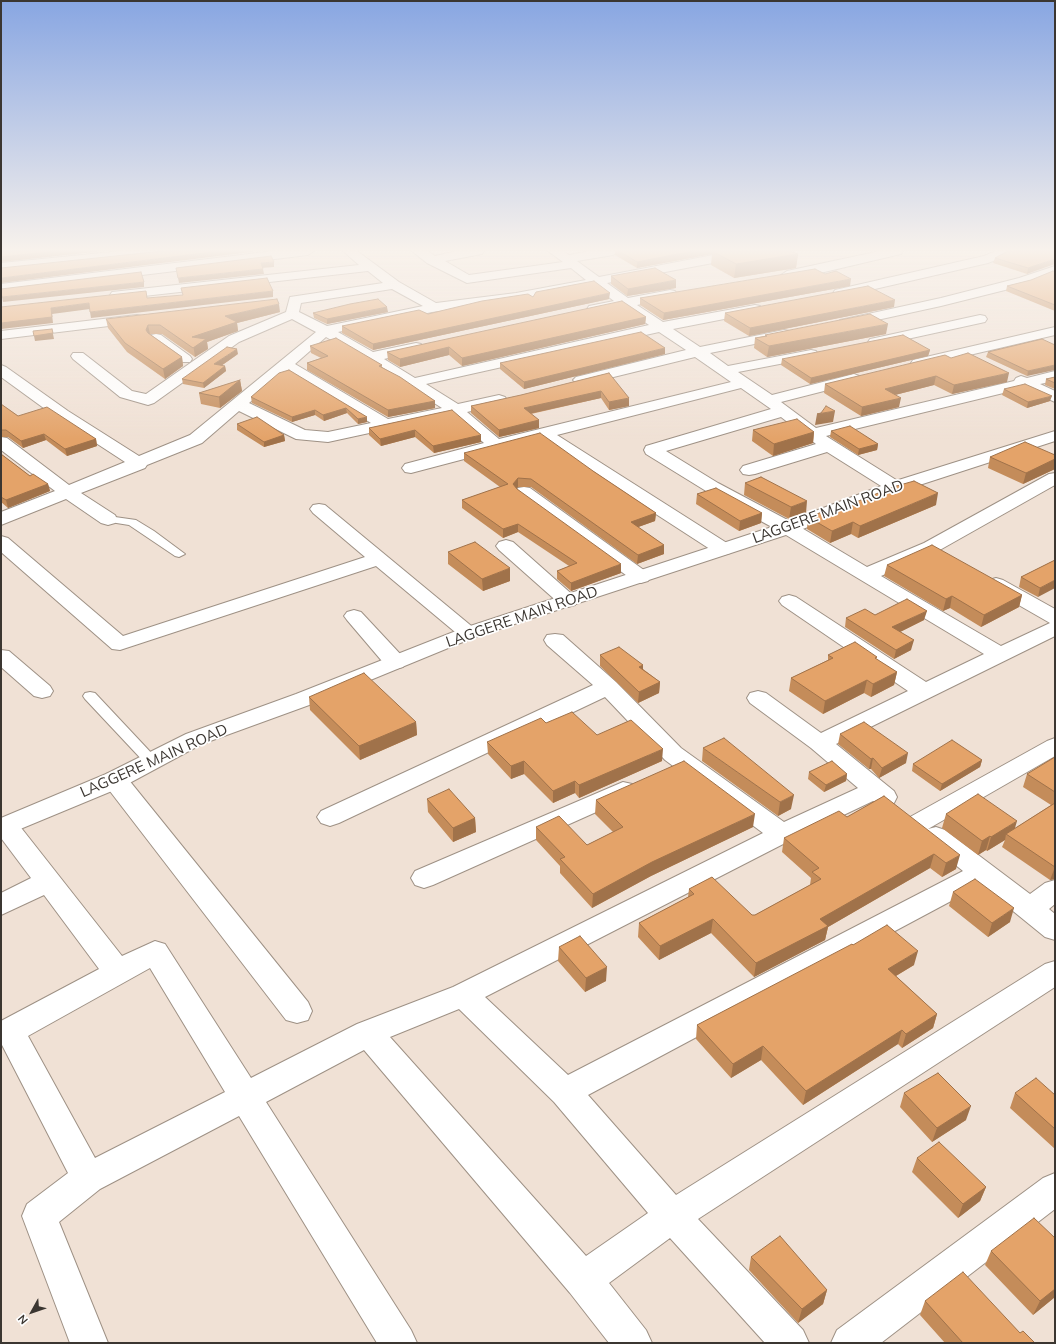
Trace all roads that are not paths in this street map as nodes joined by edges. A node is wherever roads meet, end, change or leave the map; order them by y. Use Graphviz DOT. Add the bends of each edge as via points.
graph roads {
  1 [pos="281,314"];
  2 [pos="303,314"];
  3 [pos="405,314"];
  4 [pos="641,314"];
  5 [pos="730,314"];
  6 [pos="886,314"];
  7 [pos="148,317"];
  8 [pos="980,319"];
  9 [pos="834,325"];
  10 [pos="661,327"];
  11 [pos="325,331"];
  12 [pos="1055,331"];
  13 [pos="796,332"];
  14 [pos="923,332"];
  15 [pos="1,334"];
  16 [pos="156,338"];
  17 [pos="432,344"];
  18 [pos="861,345"];
  19 [pos="696,352"];
  20 [pos="822,352"];
  21 [pos="961,353"];
  22 [pos="78,356"];
  23 [pos="371,357"];
  24 [pos="983,363"];
  25 [pos="285,364"];
  26 [pos="195,366"];
  27 [pos="908,366"];
  28 [pos="1,370"];
  29 [pos="728,370"];
  30 [pos="1004,373"];
  31 [pos="869,375"];
  32 [pos="1055,376"];
  33 [pos="412,382"];
  34 [pos="744,383"];
  35 [pos="1026,383"];
  36 [pos="566,384"];
  37 [pos="513,397"];
  38 [pos="1055,397"];
  39 [pos="238,404"];
  40 [pos="776,405"];
  41 [pos="456,409"];
  42 [pos="386,425"];
  43 [pos="544,434"];
  44 [pos="814,434"];
  45 [pos="1055,436"];
  46 [pos="1,442"];
  47 [pos="496,445"];
  48 [pos="829,446"];
  49 [pos="139,464"];
  50 [pos="411,468"];
  51 [pos="749,470"];
  52 [pos="1055,478"];
  53 [pos="895,487"];
  54 [pos="68,492"];
  55 [pos="524,492"];
  56 [pos="319,509"];
  57 [pos="1,519"];
  58 [pos="108,519"];
  59 [pos="788,528"];
  60 [pos="1,542"];
  61 [pos="506,546"];
  62 [pos="931,546"];
  63 [pos="723,549"];
  64 [pos="179,554"];
  65 [pos="952,558"];
  66 [pos="377,559"];
  67 [pos="979,574"];
  68 [pos="866,575"];
  69 [pos="641,577"];
  70 [pos="568,601"];
  71 [pos="789,601"];
  72 [pos="354,616"];
  73 [pos="1055,618"];
  74 [pos="1055,628"];
  75 [pos="468,633"];
  76 [pos="555,640"];
  77 [pos="1000,655"];
  78 [pos="1,656"];
  79 [pos="395,662"];
  80 [pos="608,686"];
  81 [pos="42,691"];
  82 [pos="925,692"];
  83 [pos="90,696"];
  84 [pos="758,698"];
  85 [pos="819,743"];
  86 [pos="1055,746"];
  87 [pos="151,761"];
  88 [pos="662,773"];
  89 [pos="115,780"];
  90 [pos="874,790"];
  91 [pos="330,817"];
  92 [pos="919,823"];
  93 [pos="3,824"];
  94 [pos="782,834"];
  95 [pos="983,872"];
  96 [pos="424,878"];
  97 [pos="49,881"];
  98 [pos="1055,890"];
  99 [pos="1,905"];
  100 [pos="1029,909"];
  101 [pos="1055,929"];
  102 [pos="118,972"];
  103 [pos="1055,972"];
  104 [pos="463,995"];
  105 [pos="297,1012"];
  106 [pos="368,1033"];
  107 [pos="565,1092"];
  108 [pos="244,1096"];
  109 [pos="88,1178"];
  110 [pos="1055,1189"];
  111 [pos="672,1216"];
  112 [pos="583,1280"];
  113 [pos="89,1343"];
  114 [pos="398,1343"];
  115 [pos="633,1343"];
  116 [pos="790,1343"];
  117 [pos="850,1343"];
  1 -- 26 [label="street" via="234,339"];
  2 -- 11 [label="street"];
  3 -- 11 [label="street"];
  4 -- 10 [label="street"];
  5 -- 10 [label="street"];
  6 -- 9 [label="street"];
  7 -- 15 [label="street"];
  8 -- 14 [label="street"];
  10 -- 19 [label="street"];
  10 -- 33 [label="street"];
  11 -- 23 [label="street"];
  11 -- 25 [label="street"];
  12 -- 21 [label="street"];
  13 -- 19 [label="street"];
  14 -- 18 [label="street"];
  14 -- 21 [label="street"];
  16 -- 26 [label="street"];
  17 -- 23 [label="street"];
  19 -- 29 [label="street"];
  19 -- 36 [label="street"];
  20 -- 29 [label="street"];
  21 -- 24 [label="street"];
  21 -- 27 [label="street"];
  22 -- 26 [label="street" via="126,394 148,400"];
  23 -- 33 [label="street"];
  25 -- 39 [label="street"];
  25 -- 42 [label="street"];
  28 -- 49 [label="street" via="62,414"];
  29 -- 34 [label="street"];
  30 -- 35 [label="street"];
  31 -- 40 [label="street"];
  32 -- 35 [label="street"];
  33 -- 41 [label="street"];
  34 -- 40 [label="street"];
  34 -- 43 [label="street"];
  35 -- 38 [label="street"];
  35 -- 44 [label="street"];
  37 -- 41 [label="street"];
  39 -- 42 [label="street" via="302,435 328,437"];
  39 -- 49 [label="street" via="196,439"];
  40 -- 44 [label="street"];
  40 -- 59 [label="street" via="652,450 712,487"];
  41 -- 42 [label="street"];
  41 -- 47 [label="street"];
  43 -- 47 [label="street"];
  43 -- 63 [label="street"];
  44 -- 48 [label="street"];
  45 -- 53 [label="street, LAGGERE MAIN ROAD"];
  46 -- 54 [label="street"];
  47 -- 50 [label="street"];
  48 -- 51 [label="street"];
  48 -- 53 [label="street"];
  49 -- 54 [label="street"];
  52 -- 62 [label="street"];
  53 -- 59 [label="street, LAGGERE MAIN ROAD"];
  54 -- 57 [label="street"];
  54 -- 58 [label="street"];
  55 -- 69 [label="street"];
  56 -- 66 [label="street"];
  58 -- 64 [label="lane" via="132,522"];
  59 -- 63 [label="street, LAGGERE MAIN ROAD"];
  59 -- 68 [label="street"];
  60 -- 66 [label="street" via="120,644"];
  61 -- 70 [label="street"];
  62 -- 65 [label="street"];
  62 -- 68 [label="street"];
  63 -- 69 [label="street, LAGGERE MAIN ROAD"];
  66 -- 75 [label="street"];
  67 -- 73 [label="street"];
  68 -- 77 [label="street"];
  69 -- 70 [label="street, LAGGERE MAIN ROAD"];
  70 -- 75 [label="street, LAGGERE MAIN ROAD"];
  71 -- 82 [label="street"];
  72 -- 79 [label="street"];
  74 -- 77 [label="street"];
  75 -- 79 [label="street, LAGGERE MAIN ROAD"];
  76 -- 80 [label="street"];
  77 -- 82 [label="street"];
  78 -- 81 [label="street"];
  79 -- 87 [label="street, LAGGERE MAIN ROAD" via="194,739"];
  80 -- 88 [label="street" via="673,754"];
  80 -- 91 [label="street"];
  82 -- 85 [label="street"];
  83 -- 87 [label="lane"];
  84 -- 85 [label="street"];
  85 -- 90 [label="street"];
  86 -- 92 [label="street"];
  87 -- 89 [label="street, LAGGERE MAIN ROAD"];
  88 -- 94 [label="street"];
  88 -- 96 [label="street"];
  89 -- 93 [label="street, LAGGERE MAIN ROAD"];
  89 -- 105 [label="street"];
  90 -- 92 [label="street"];
  90 -- 94 [label="street"];
  92 -- 95 [label="street"];
  93 -- 97 [label="street"];
  94 -- 104 [label="street"];
  95 -- 100 [label="street"];
  95 -- 107 [label="street"];
  97 -- 99 [label="street"];
  97 -- 102 [label="street"];
  98 -- 100 [label="street"];
  100 -- 101 [label="street"];
  102 -- 108 [label="street" via="155,952"];
  102 -- 109 [label="street" via="10,1031"];
  103 -- 111 [label="street"];
  104 -- 106 [label="street"];
  104 -- 107 [label="street"];
  106 -- 108 [label="street"];
  106 -- 112 [label="street"];
  107 -- 111 [label="street"];
  108 -- 109 [label="street"];
  108 -- 114 [label="street"];
  109 -- 113 [label="street" via="39,1216"];
  110 -- 117 [label="street"];
  111 -- 112 [label="street"];
  111 -- 116 [label="street"];
  112 -- 115 [label="street"];
}
